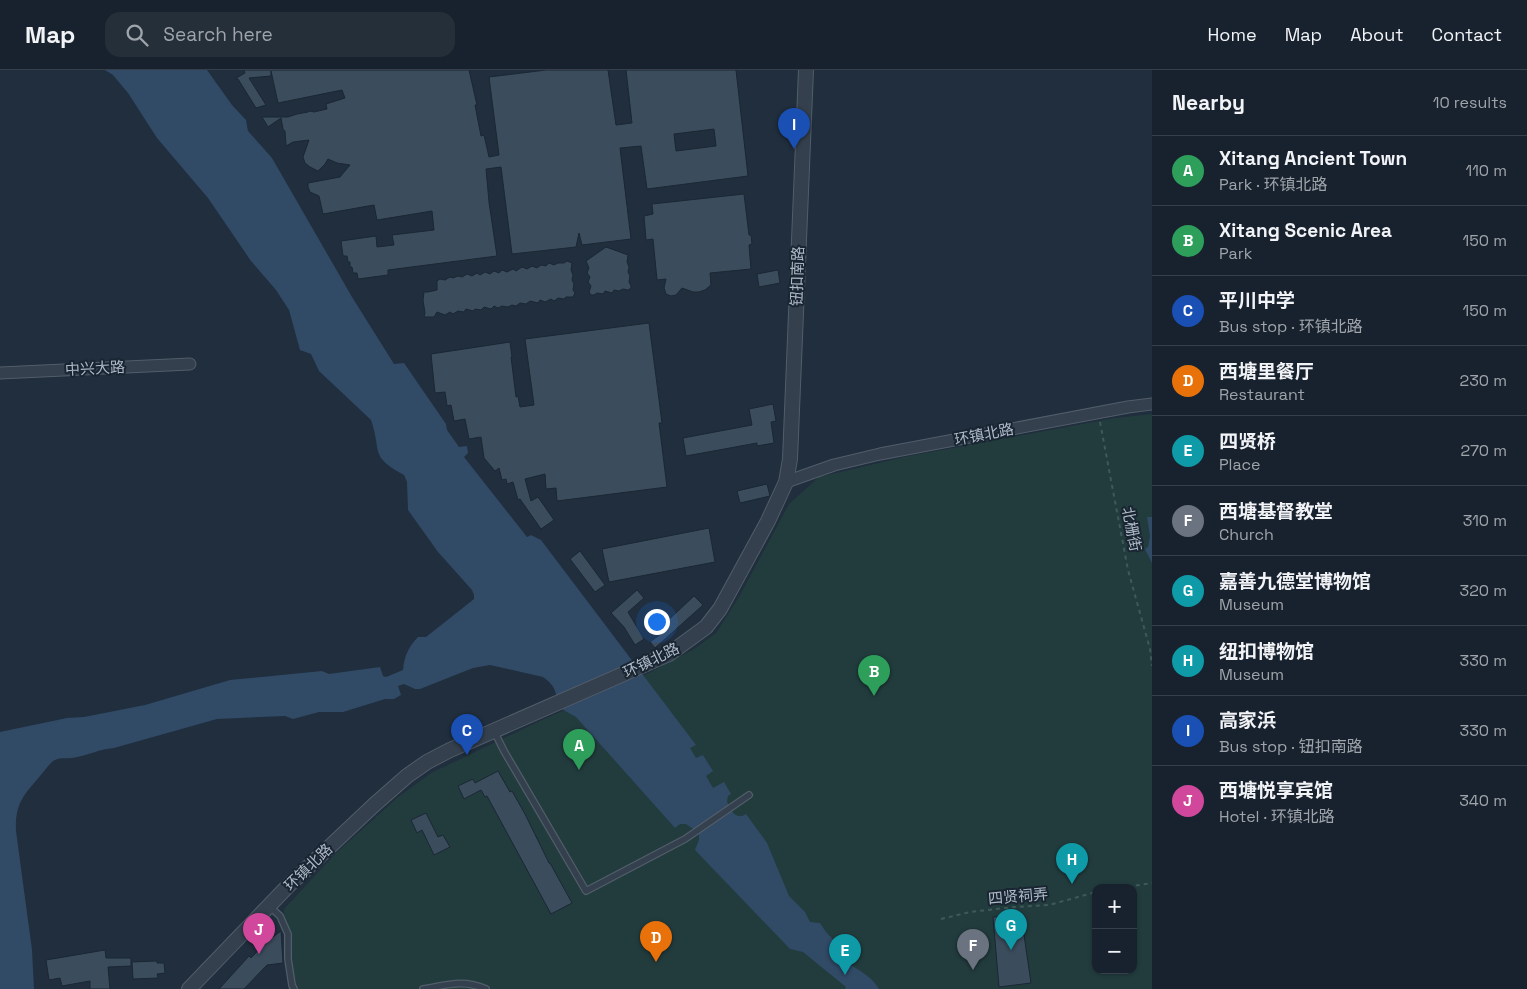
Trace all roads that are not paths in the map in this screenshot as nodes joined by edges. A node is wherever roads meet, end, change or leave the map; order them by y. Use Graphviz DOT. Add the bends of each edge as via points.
graph roads {
  1 [pos="806,70"];
  2 [pos="190,364"];
  3 [pos="0,373"];
  4 [pos="1152,404"];
  5 [pos="786,482"];
  6 [pos="494,731"];
  7 [pos="750,795"];
  8 [pos="269,906"];
  9 [pos="189,989"];
  10 [pos="294,989"];
  11 [pos="424,989"];
  12 [pos="486,989"];
  1 -- 5 [label="street, 钮扣南路" via="790,459"];
  2 -- 3 [label="street, 中兴大路"];
  4 -- 5 [label="street, 环镇北路" via="880,454 834,465"];
  5 -- 6 [label="street, 环镇北路" via="720,610 706,627 669,654"];
  6 -- 7 [label="lane" via="586,891 685,839"];
  6 -- 8 [label="street, 环镇北路" via="435,758 407,776"];
  8 -- 9 [label="street, 环镇北路"];
  8 -- 10 [label="lane" via="280,916 288,934 288,959"];
  11 -- 12 [label="lane" via="456,982"];
}
